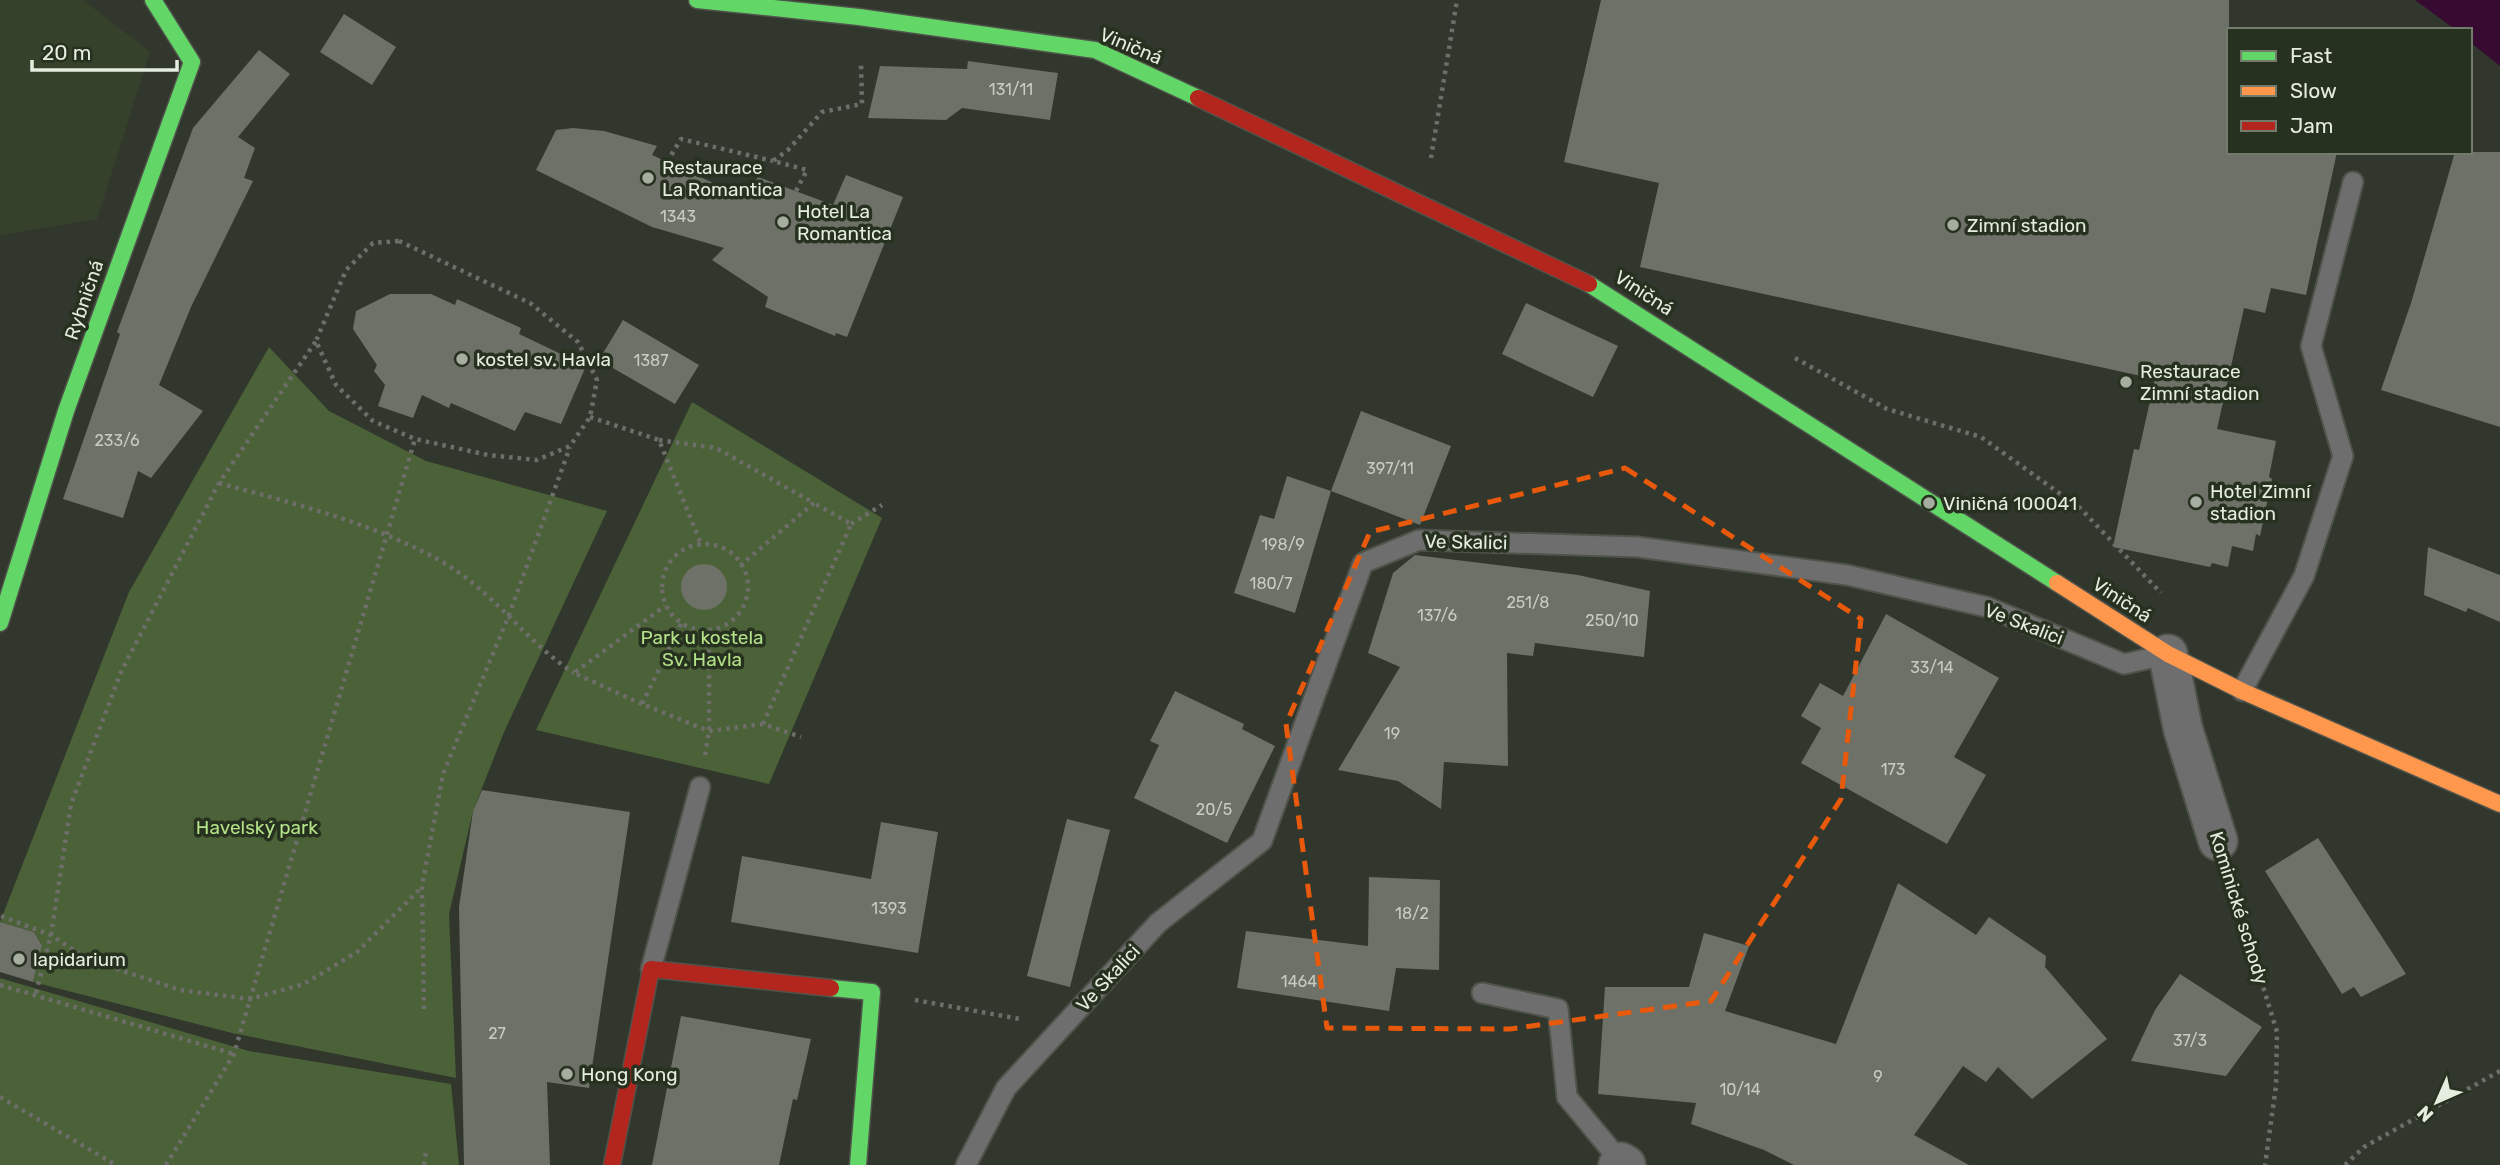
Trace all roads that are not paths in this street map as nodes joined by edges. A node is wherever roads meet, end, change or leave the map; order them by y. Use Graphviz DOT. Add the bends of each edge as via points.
graph roads {
  1 [pos="153,0"];
  2 [pos="697,0"];
  3 [pos="2353,182"];
  4 [pos="0,623"];
  5 [pos="2168,654"];
  6 [pos="2242,691"];
  7 [pos="700,787"];
  8 [pos="2500,804"];
  9 [pos="2218,841"];
  10 [pos="652,969"];
  11 [pos="1482,993"];
  12 [pos="1622,1164"];
  13 [pos="612,1165"];
  14 [pos="858,1165"];
  15 [pos="966,1165"];
  1 -- 4 [label="street, Rybničná" via="192,62 114,278"];
  2 -- 5 [label="street, Viničná" via="1095,50 1576,275"];
  3 -- 6 [label="lane" via="2311,346 2343,456 2304,576"];
  5 -- 6 [label="street, Viničná"];
  5 -- 9 [label="street, Kominické schody" via="2183,729"];
  5 -- 15 [label="lane, Ve Skalici" via="2124,664 1987,607 1847,575 1638,547 1419,540 1363,564 1262,841 1158,923 1006,1088"];
  6 -- 8 [label="street, Viničná"];
  7 -- 10 [label="lane"];
  10 -- 13 [label="street"];
  10 -- 14 [label="street" via="872,992"];
  11 -- 12 [label="lane" via="1558,1009 1567,1097"];
}
